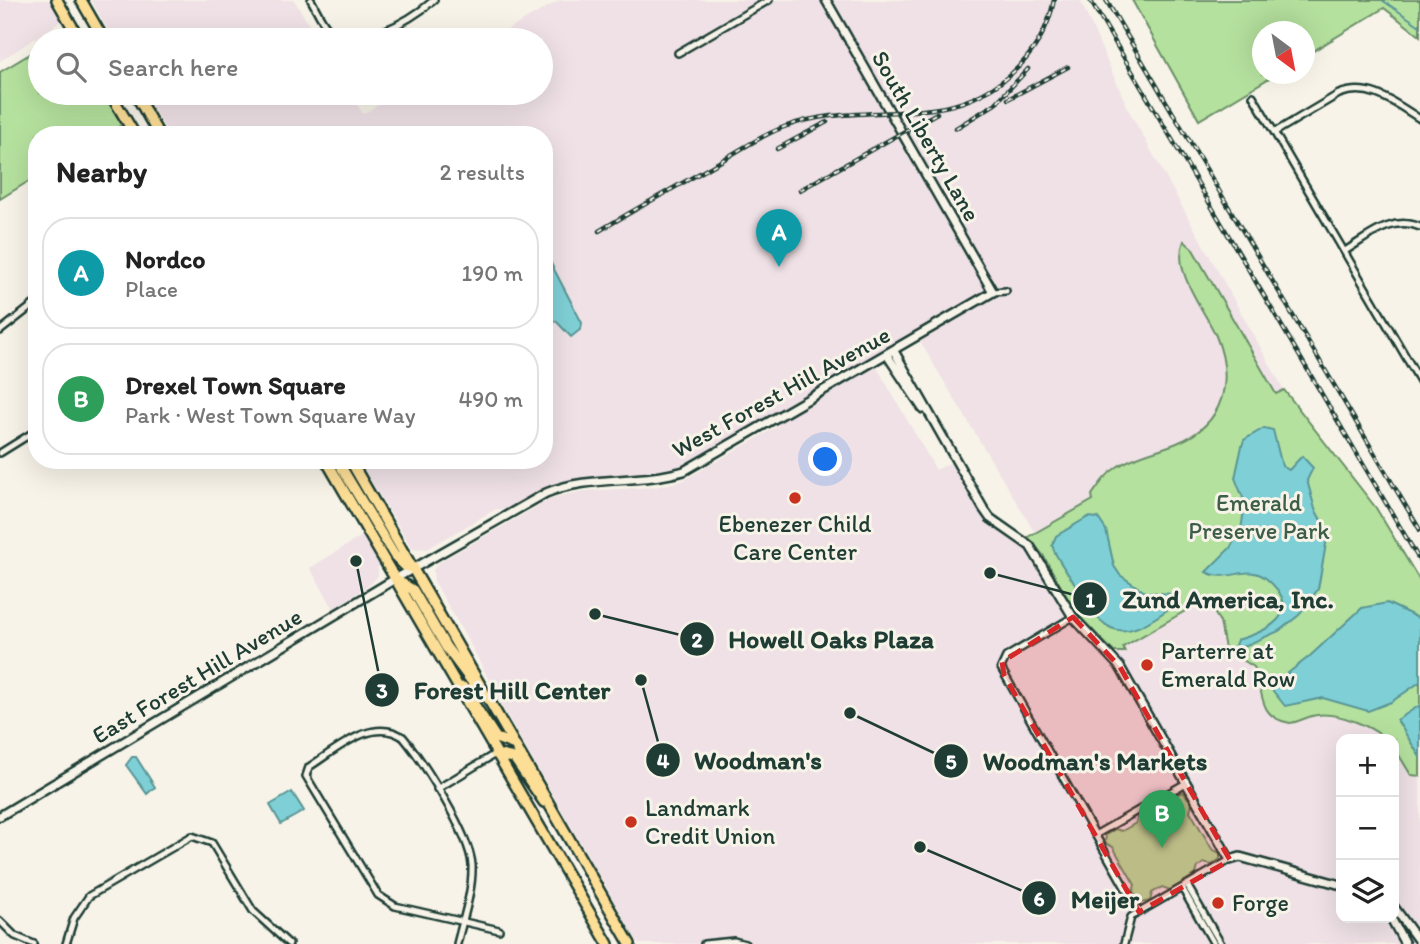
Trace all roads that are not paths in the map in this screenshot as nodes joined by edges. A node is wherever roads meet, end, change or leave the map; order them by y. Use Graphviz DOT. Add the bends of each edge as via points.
graph roads {
  1 [pos="57,0"];
  2 [pos="81,0"];
  3 [pos="311,0"];
  4 [pos="435,0"];
  5 [pos="769,0"];
  6 [pos="826,0"];
  7 [pos="73,28"];
  8 [pos="97,28"];
  9 [pos="328,28"];
  10 [pos="395,28"];
  11 [pos="678,53"];
  12 [pos="1253,96"];
  13 [pos="117,105"];
  14 [pos="142,105"];
  15 [pos="1420,119"];
  16 [pos="130,126"];
  17 [pos="154,126"];
  18 [pos="1275,132"];
  19 [pos="1420,227"];
  20 [pos="1345,250"];
  21 [pos="1006,291"];
  22 [pos="993,292"];
  23 [pos="28,309"];
  24 [pos="1,329"];
  25 [pos="891,353"];
  26 [pos="1420,381"];
  27 [pos="28,436"];
  28 [pos="0,453"];
  29 [pos="331,469"];
  30 [pos="342,469"];
  31 [pos="355,469"];
  32 [pos="414,568"];
  33 [pos="395,579"];
  34 [pos="1073,617"];
  35 [pos="444,664"];
  36 [pos="499,717"];
  37 [pos="515,745"];
  38 [pos="495,754"];
  39 [pos="1186,783"];
  40 [pos="437,789"];
  41 [pos="0,816"];
  42 [pos="556,817"];
  43 [pos="1095,835"];
  44 [pos="1230,860"];
  45 [pos="1336,884"];
  46 [pos="1184,886"];
  47 [pos="1139,912"];
  48 [pos="1399,914"];
  49 [pos="0,921"];
  50 [pos="463,922"];
  51 [pos="1394,923"];
  52 [pos="499,930"];
  53 [pos="15,936"];
  54 [pos="1420,943"];
  55 [pos="10,944"];
  56 [pos="34,944"];
  57 [pos="66,944"];
  58 [pos="289,944"];
  59 [pos="457,944"];
  60 [pos="608,944"];
  61 [pos="630,944"];
  62 [pos="704,944"];
  63 [pos="746,944"];
  64 [pos="1124,944"];
  65 [pos="1214,944"];
  66 [pos="1221,944"];
  67 [pos="1405,944"];
  1 -- 7 [label="main road"];
  2 -- 8 [label="main road"];
  3 -- 9 [label="street"];
  4 -- 10 [label="street"];
  5 -- 11 [label="street"];
  6 -- 22 [label="street, South Liberty Lane"];
  12 -- 18 [label="street"];
  13 -- 16 [label="main road"];
  14 -- 17 [label="main road"];
  15 -- 18 [label="street" via="1373,92 1351,91"];
  18 -- 20 [label="street"];
  19 -- 20 [label="street" via="1406,222 1385,227"];
  20 -- 26 [label="street"];
  21 -- 22 [label="street, West Forest Hill Avenue"];
  22 -- 25 [label="street, West Forest Hill Avenue"];
  23 -- 24 [label="street"];
  25 -- 32 [label="street, West Forest Hill Avenue" via="684,471 556,489"];
  25 -- 34 [label="street" via="913,398 930,417 983,508 1030,546"];
  27 -- 28 [label="street"];
  29 -- 33 [label="main road"];
  30 -- 32 [label="main road" via="398,561"];
  31 -- 32 [label="main road"];
  32 -- 33 [label="street, East Forest Hill Avenue"];
  32 -- 36 [label="main road"];
  33 -- 35 [label="main road"];
  33 -- 36 [label="main road" via="413,590 458,664"];
  33 -- 41 [label="street, East Forest Hill Avenue"];
  34 -- 39 [label="street" via="1120,667"];
  34 -- 43 [label="street" via="1006,657 1001,668"];
  35 -- 37 [label="main road" via="496,738"];
  35 -- 38 [label="main road"];
  36 -- 37 [label="main road"];
  37 -- 42 [label="main road"];
  38 -- 40 [label="street"];
  38 -- 42 [label="main road" via="514,758"];
  38 -- 60 [label="main road"];
  39 -- 43 [label="street"];
  39 -- 44 [label="street"];
  40 -- 50 [label="street" via="470,850 472,871"];
  40 -- 50 [label="street" via="403,737 383,728 354,740 306,771 378,895 395,906"];
  42 -- 61 [label="main road"];
  43 -- 47 [label="street"];
  44 -- 45 [label="street" via="1240,857"];
  44 -- 46 [label="street"];
  46 -- 47 [label="street"];
  46 -- 65 [label="street"];
  46 -- 66 [label="street"];
  47 -- 64 [label="street" via="1131,917"];
  48 -- 54 [label="street"];
  49 -- 53 [label="street"];
  50 -- 52 [label="street"];
  50 -- 59 [label="street"];
  51 -- 67 [label="street"];
  53 -- 55 [label="street"];
  53 -- 56 [label="street"];
  57 -- 58 [label="street" via="74,918 89,897 192,836 203,837 220,853 258,917"];
  62 -- 63 [label="street"];
}
